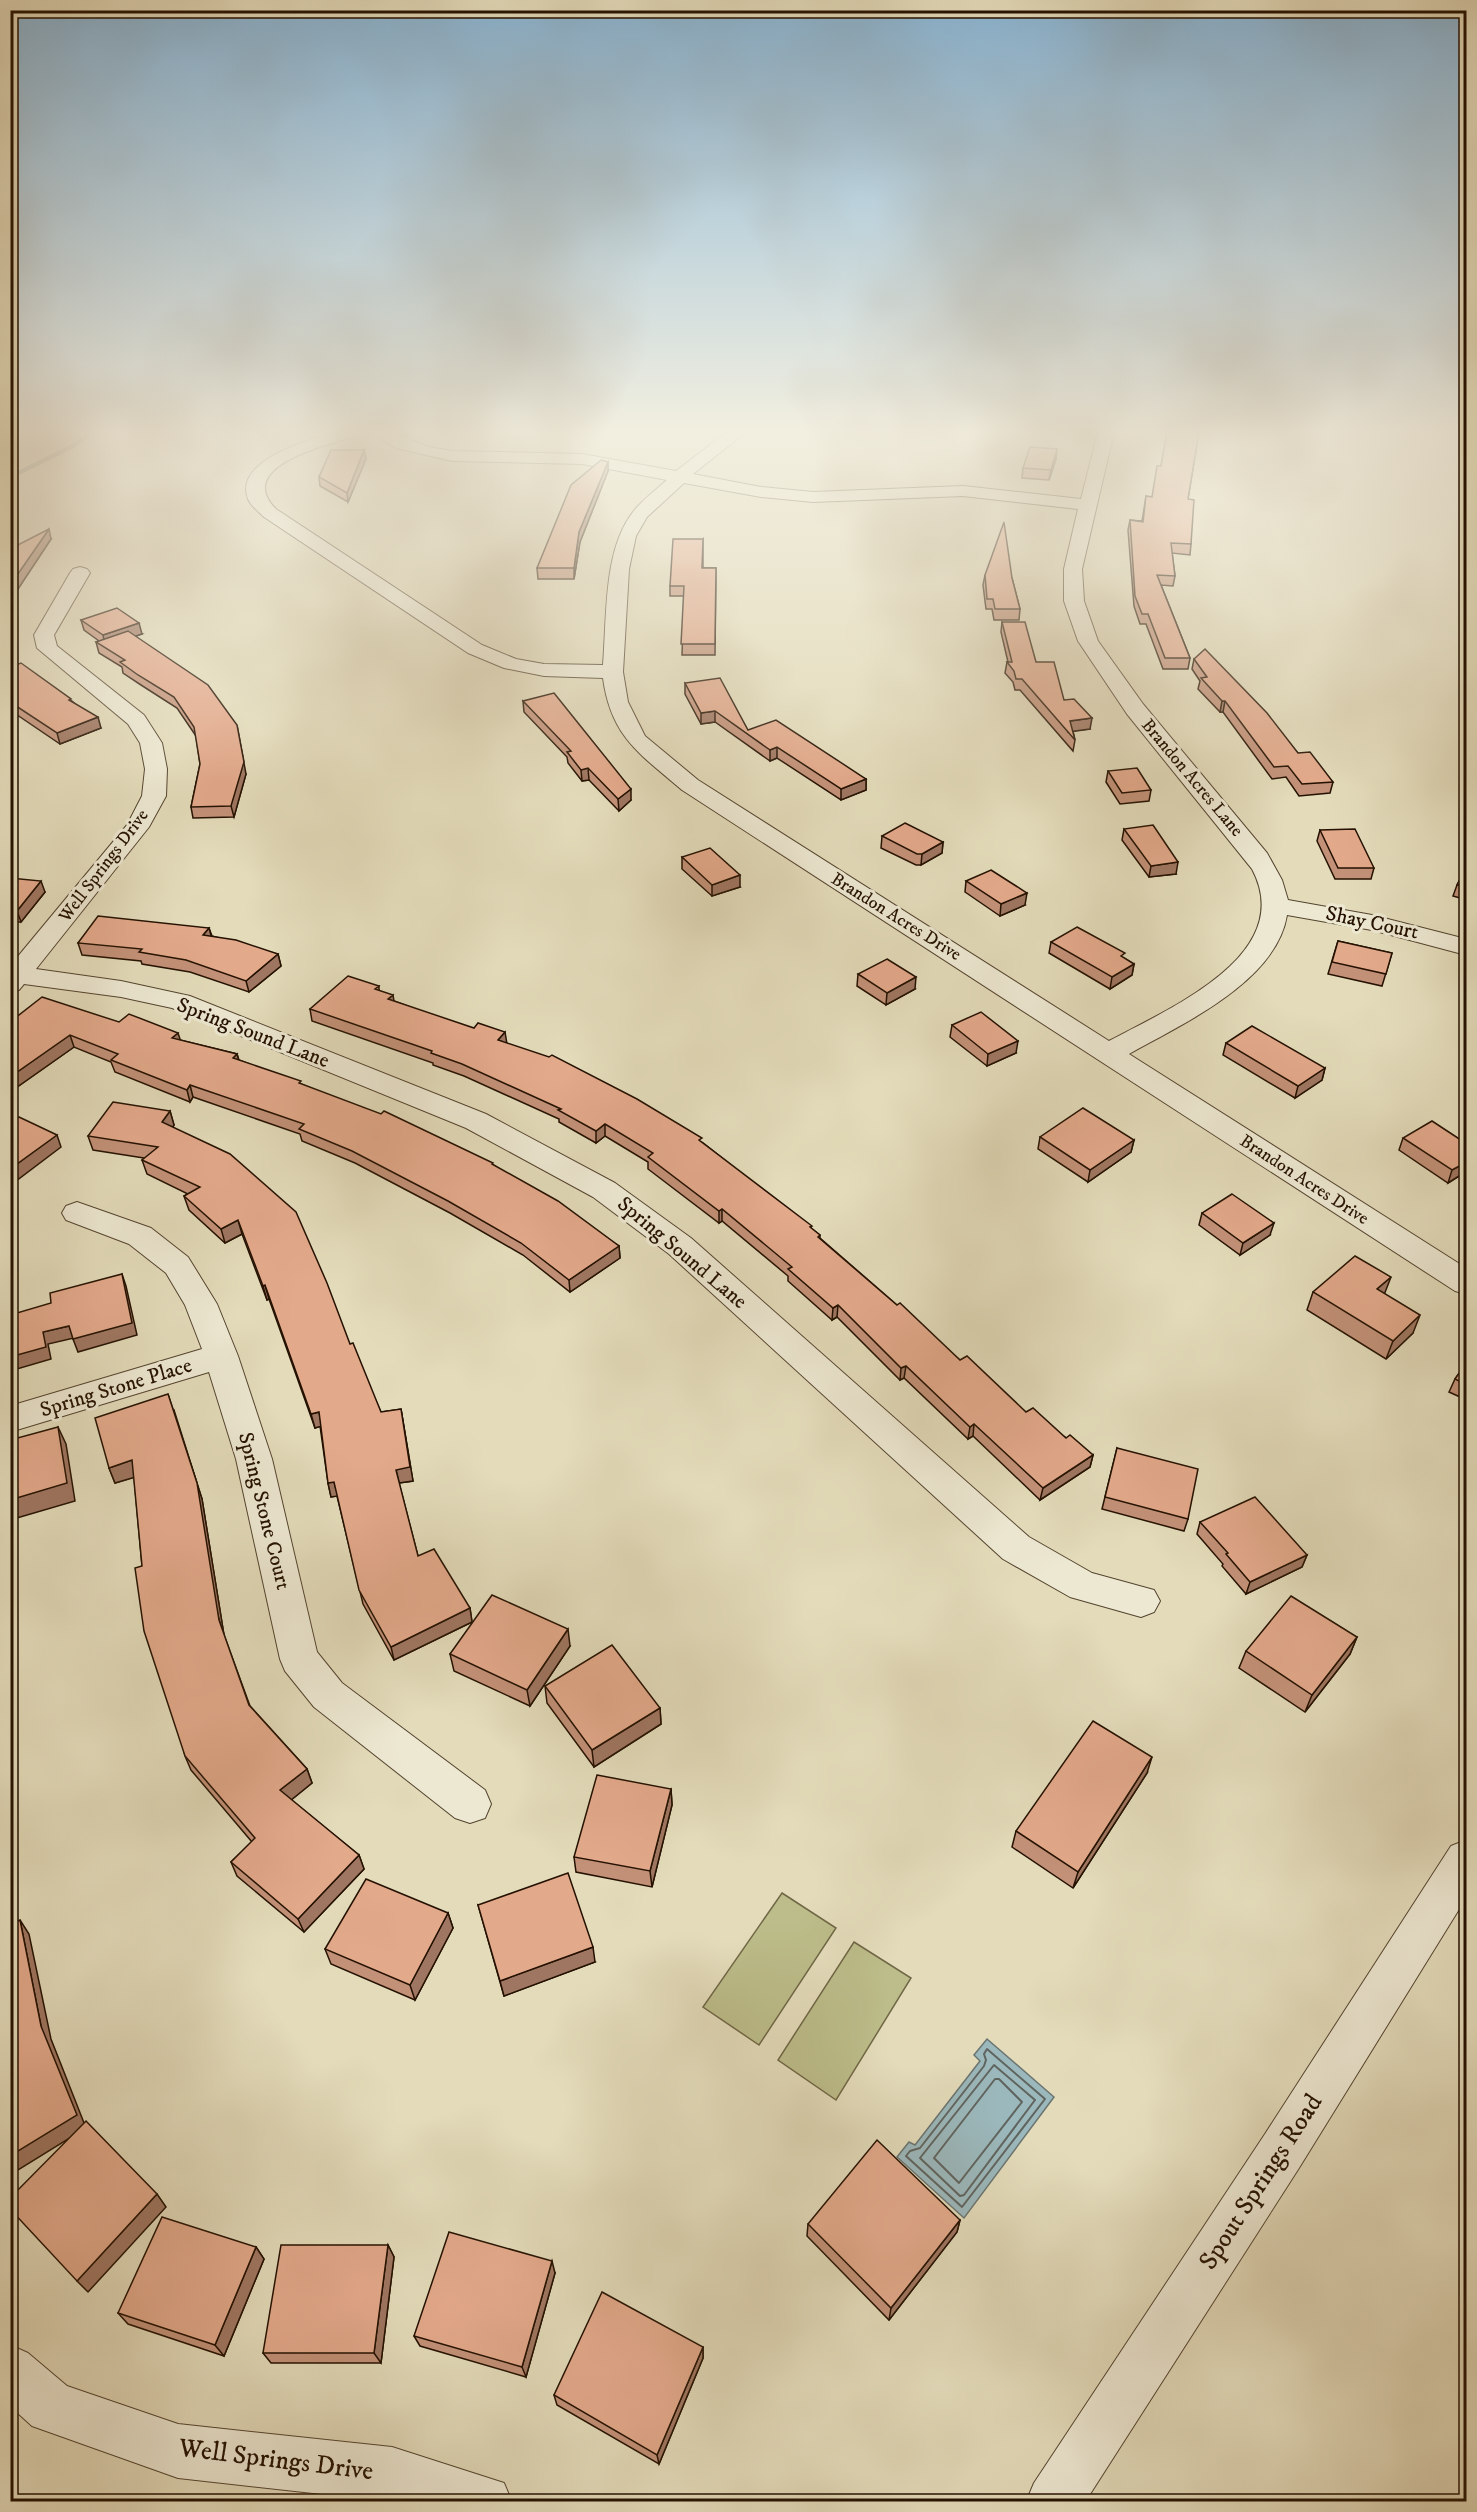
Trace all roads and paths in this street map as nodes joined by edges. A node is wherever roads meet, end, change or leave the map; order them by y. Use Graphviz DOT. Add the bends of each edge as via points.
graph roads {
  1 [pos="325,549"];
  2 [pos="624,549"];
  3 [pos="1076,549"];
  4 [pos="80,573"];
  5 [pos="613,672"];
  6 [pos="1276,906"];
  7 [pos="1467,947"];
  8 [pos="15,979"];
  9 [pos="1109,1053"];
  10 [pos="77,1213"];
  11 [pos="1467,1283"];
  12 [pos="221,1356"];
  13 [pos="10,1419"];
  14 [pos="1141,1601"];
  15 [pos="470,1804"];
  16 [pos="1467,1860"];
  17 [pos="10,2371"];
  18 [pos="485,2502"];
  19 [pos="1053,2502"];
  1 -- 5 [label="street" via="475,649 511,664 544,670"];
  2 -- 5 [label="street, Brandon Acres Drive"];
  3 -- 6 [label="street, Brandon Acres Lane" via="1072,568 1074,601 1088,641 1135,709 1258,858 1273,883"];
  4 -- 8 [label="street, Well Springs Drive" via="44,635 47,648 136,720 151,743 156,769 154,796 137,827"];
  5 -- 9 [label="street, Brandon Acres Drive" via="617,702 636,739 690,785"];
  6 -- 7 [label="street, Shay Court" via="1391,925"];
  6 -- 9 [label="street, Brandon Acres Lane" via="1271,934 1251,961 1222,988"];
  8 -- 14 [label="street, Spring Sound Lane" via="121,989 180,1002 476,1121 604,1190 680,1246 1016,1548 1083,1586"];
  9 -- 11 [label="street, Brandon Acres Drive"];
  10 -- 12 [label="street, Spring Stone Court" via="140,1236 177,1265 201,1304"];
  12 -- 13 [label="street, Spring Stone Place"];
  12 -- 15 [label="street, Spring Stone Court" via="254,1459 299,1659 328,1695"];
  16 -- 19 [label="street, Spout Springs Road"];
  17 -- 18 [label="street, Well Springs Drive" via="51,2407 178,2451 392,2474"];
}
